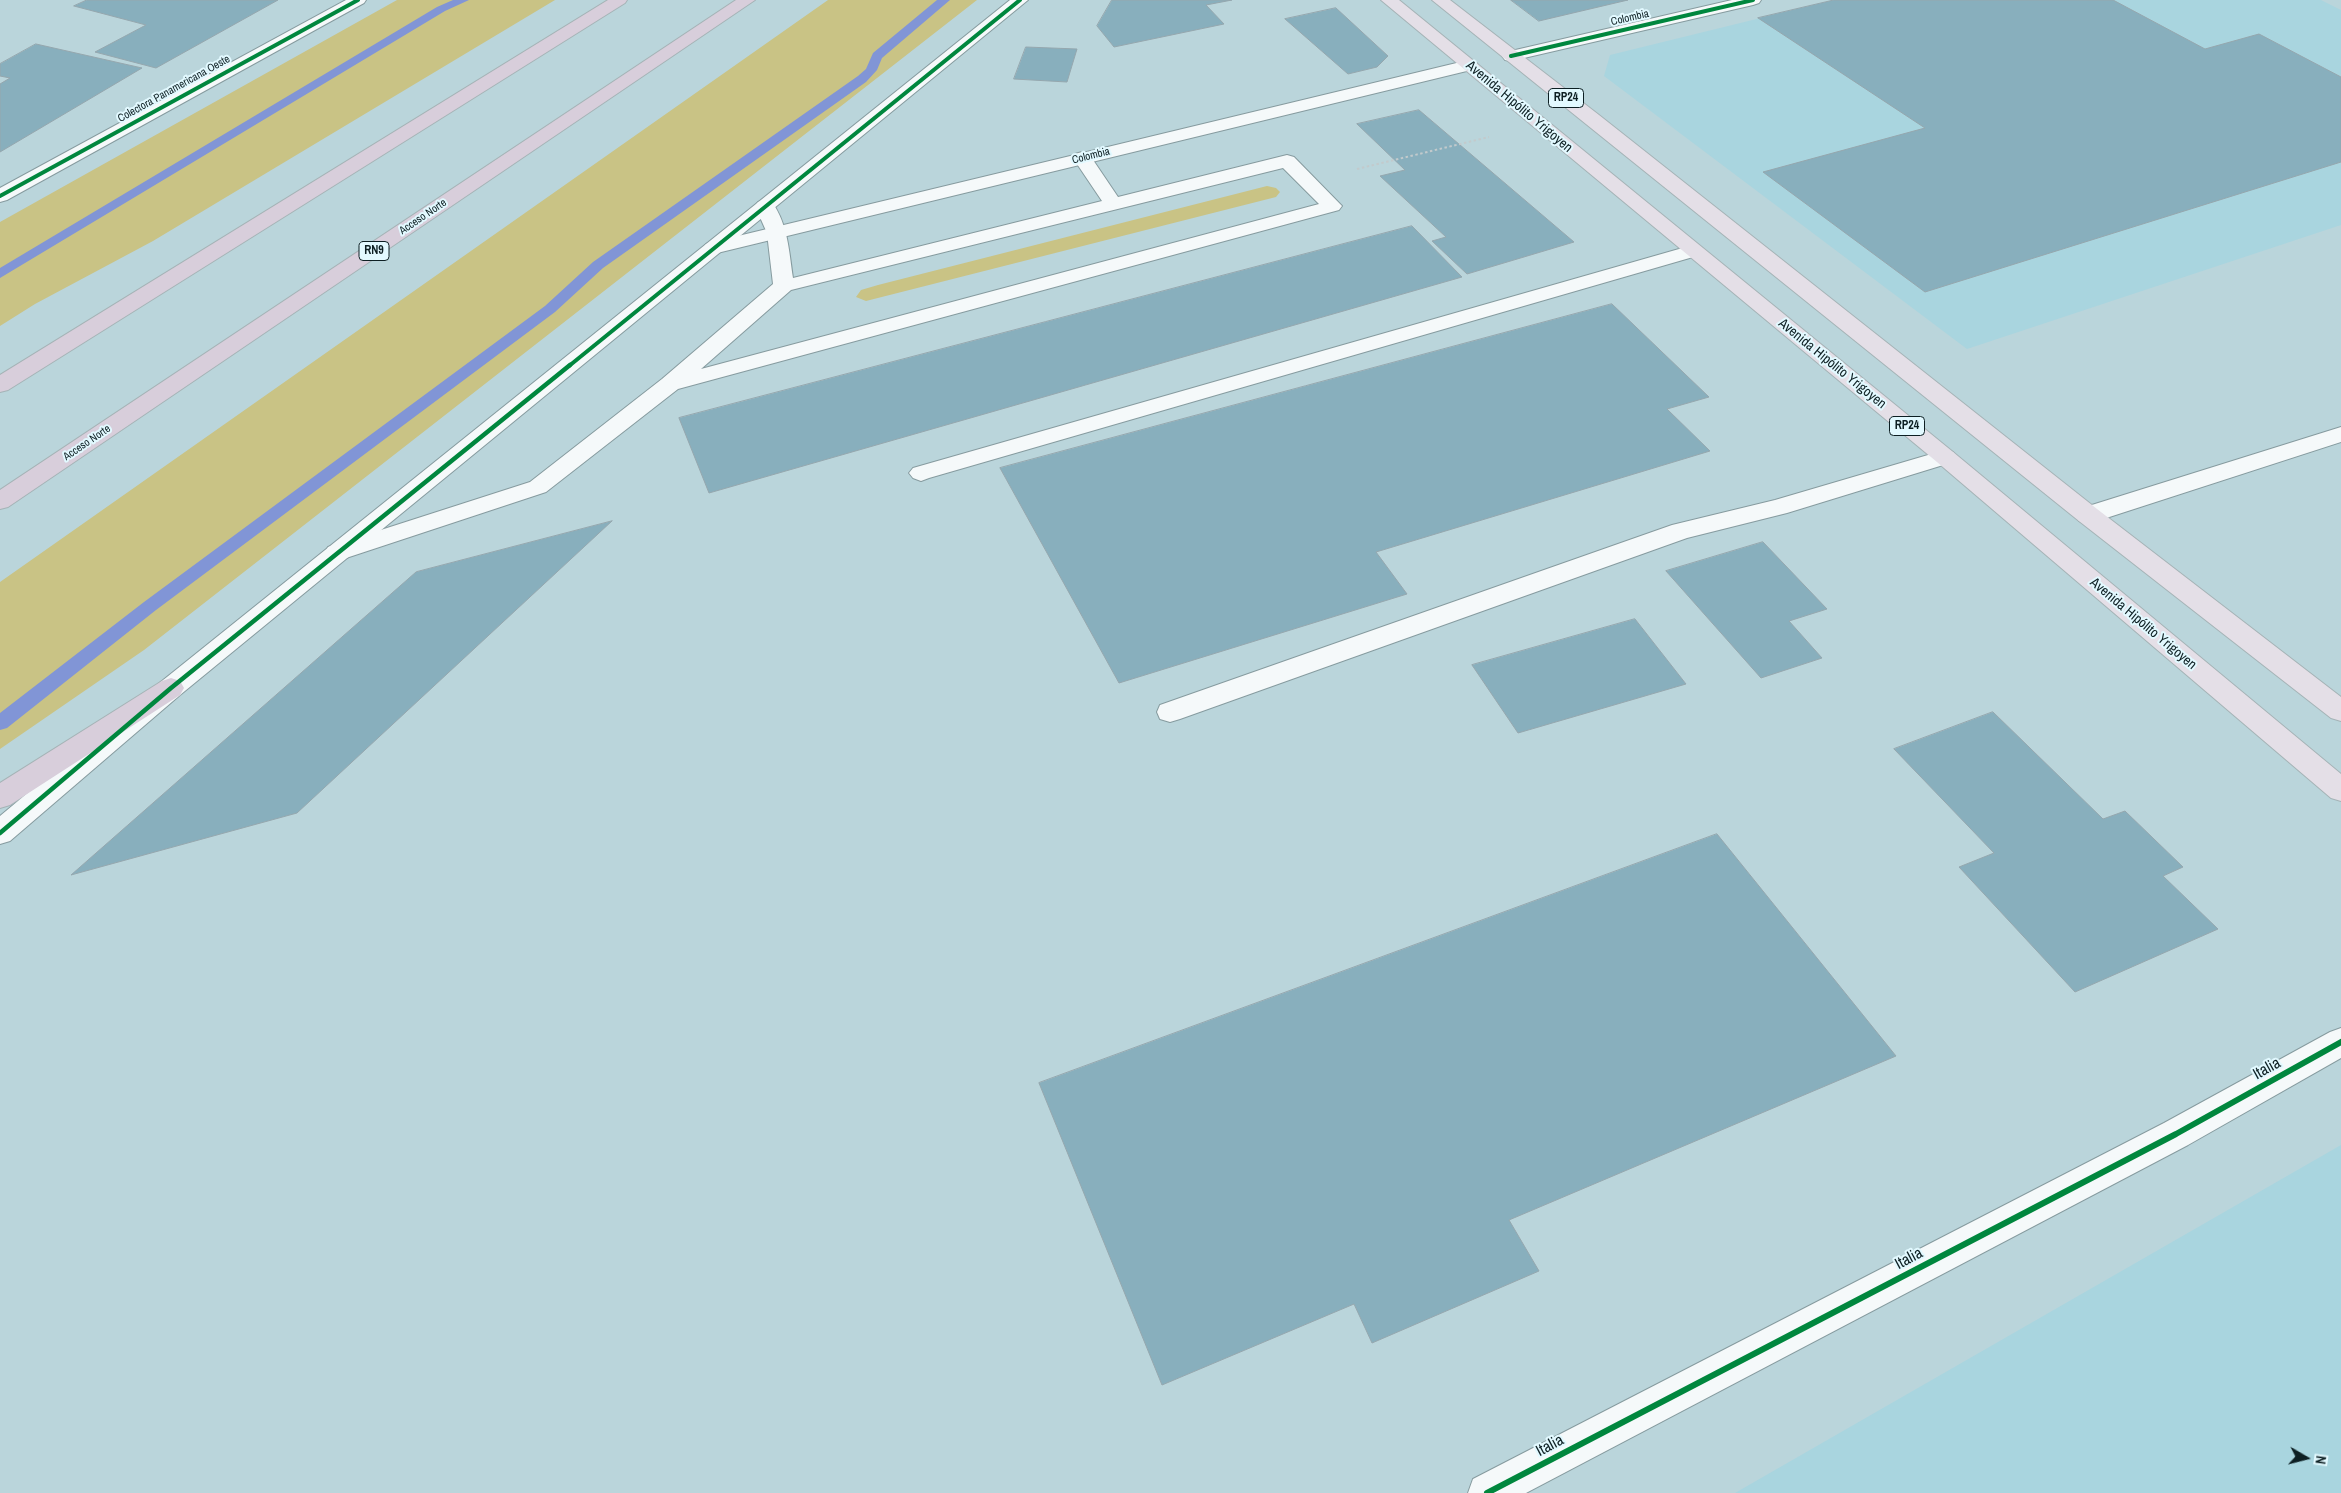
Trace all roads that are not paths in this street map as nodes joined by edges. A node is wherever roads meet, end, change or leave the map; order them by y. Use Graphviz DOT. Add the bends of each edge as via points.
graph roads {
  1 [pos="358,0"];
  2 [pos="619,0"];
  3 [pos="747,0"];
  4 [pos="1020,0"];
  5 [pos="1389,0"];
  6 [pos="1440,0"];
  7 [pos="1753,0"];
  8 [pos="1511,56"];
  9 [pos="1469,65"];
  10 [pos="1082,158"];
  11 [pos="0,196"];
  12 [pos="1114,205"];
  13 [pos="765,206"];
  14 [pos="778,233"];
  15 [pos="713,248"];
  16 [pos="1693,251"];
  17 [pos="784,286"];
  18 [pos="670,384"];
  19 [pos="0,385"];
  20 [pos="2341,434"];
  21 [pos="1945,458"];
  22 [pos="921,473"];
  23 [pos="0,501"];
  24 [pos="2088,515"];
  25 [pos="337,553"];
  26 [pos="171,688"];
  27 [pos="2341,711"];
  28 [pos="1170,712"];
  29 [pos="2341,790"];
  30 [pos="0,798"];
  31 [pos="0,833"];
  32 [pos="2341,1042"];
  33 [pos="1487,1493"];
  1 -- 11 [label="street, Colectora Panamericana Oeste"];
  2 -- 19 [label="highway"];
  3 -- 23 [label="highway, Acceso Norte / RN9"];
  4 -- 13 [label="street"];
  5 -- 9 [label="main road, Avenida Hipólito Yrigoyen / RP24"];
  6 -- 8 [label="main road, RP24"];
  7 -- 8 [label="street, Colombia"];
  8 -- 24 [label="main road, RP24"];
  9 -- 10 [label="street, Colombia"];
  9 -- 16 [label="main road, Avenida Hipólito Yrigoyen / RP24"];
  10 -- 12 [label="street"];
  10 -- 14 [label="street, Colombia"];
  12 -- 17 [label="street"];
  12 -- 18 [label="street" via="1288,161 1332,206"];
  13 -- 14 [label="street"];
  13 -- 15 [label="street"];
  14 -- 15 [label="street, Colombia"];
  14 -- 17 [label="street"];
  15 -- 25 [label="street"];
  16 -- 21 [label="main road, Avenida Hipólito Yrigoyen / RP24"];
  16 -- 22 [label="street"];
  17 -- 18 [label="street"];
  18 -- 25 [label="street" via="538,486"];
  20 -- 24 [label="street"];
  21 -- 28 [label="street" via="1779,507 1681,531"];
  21 -- 29 [label="main road, Avenida Hipólito Yrigoyen / RP24"];
  24 -- 27 [label="main road, RP24"];
  25 -- 26 [label="street"];
  26 -- 30 [label="highway"];
  26 -- 31 [label="street"];
  32 -- 33 [label="street, Italia" via="2176,1134"];
}
